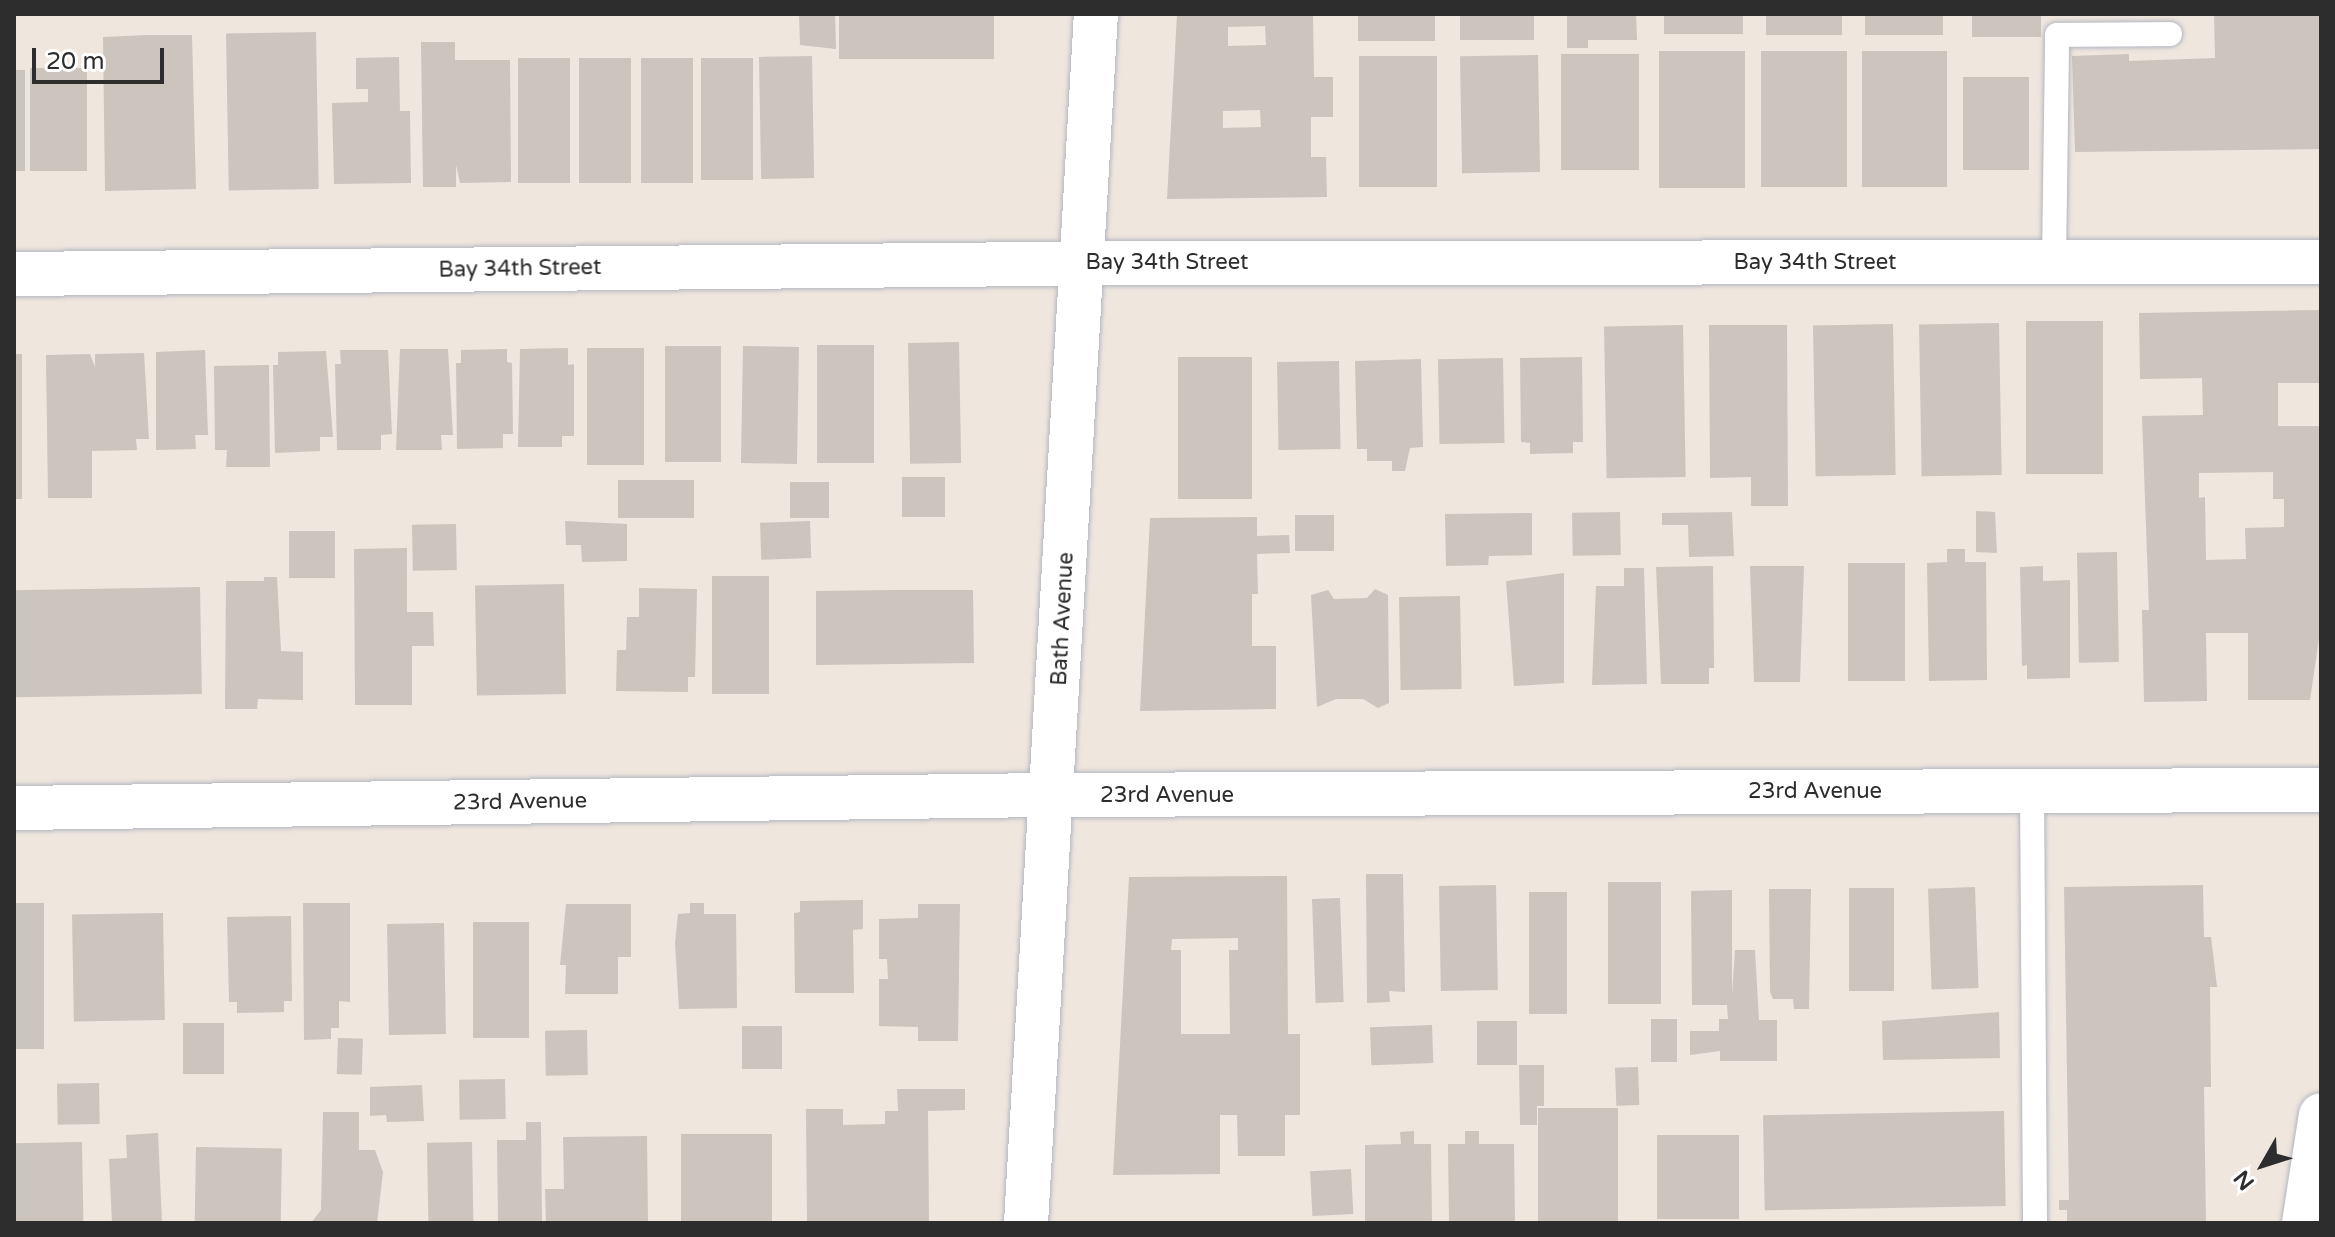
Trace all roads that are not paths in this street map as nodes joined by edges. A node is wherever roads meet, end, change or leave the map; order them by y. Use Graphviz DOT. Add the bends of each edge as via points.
graph roads {
  1 [pos="1096,14"];
  2 [pos="2170,34"];
  3 [pos="2054,262"];
  4 [pos="2321,262"];
  5 [pos="1083,264"];
  6 [pos="14,274"];
  7 [pos="2032,790"];
  8 [pos="2321,790"];
  9 [pos="1053,795"];
  10 [pos="14,808"];
  11 [pos="2321,1115"];
  12 [pos="1026,1223"];
  13 [pos="2035,1223"];
  14 [pos="2304,1223"];
  1 -- 5 [label="street, Bath Avenue"];
  2 -- 3 [label="lane" via="2057,35"];
  3 -- 4 [label="street, Bay 34th Street"];
  3 -- 5 [label="street, Bay 34th Street"];
  5 -- 6 [label="street, Bay 34th Street"];
  5 -- 9 [label="street, Bath Avenue"];
  7 -- 8 [label="street, 23rd Avenue"];
  7 -- 9 [label="street, 23rd Avenue"];
  7 -- 13 [label="lane"];
  9 -- 10 [label="street, 23rd Avenue"];
  9 -- 12 [label="street, Bath Avenue"];
  11 -- 14 [label="street"];
}
